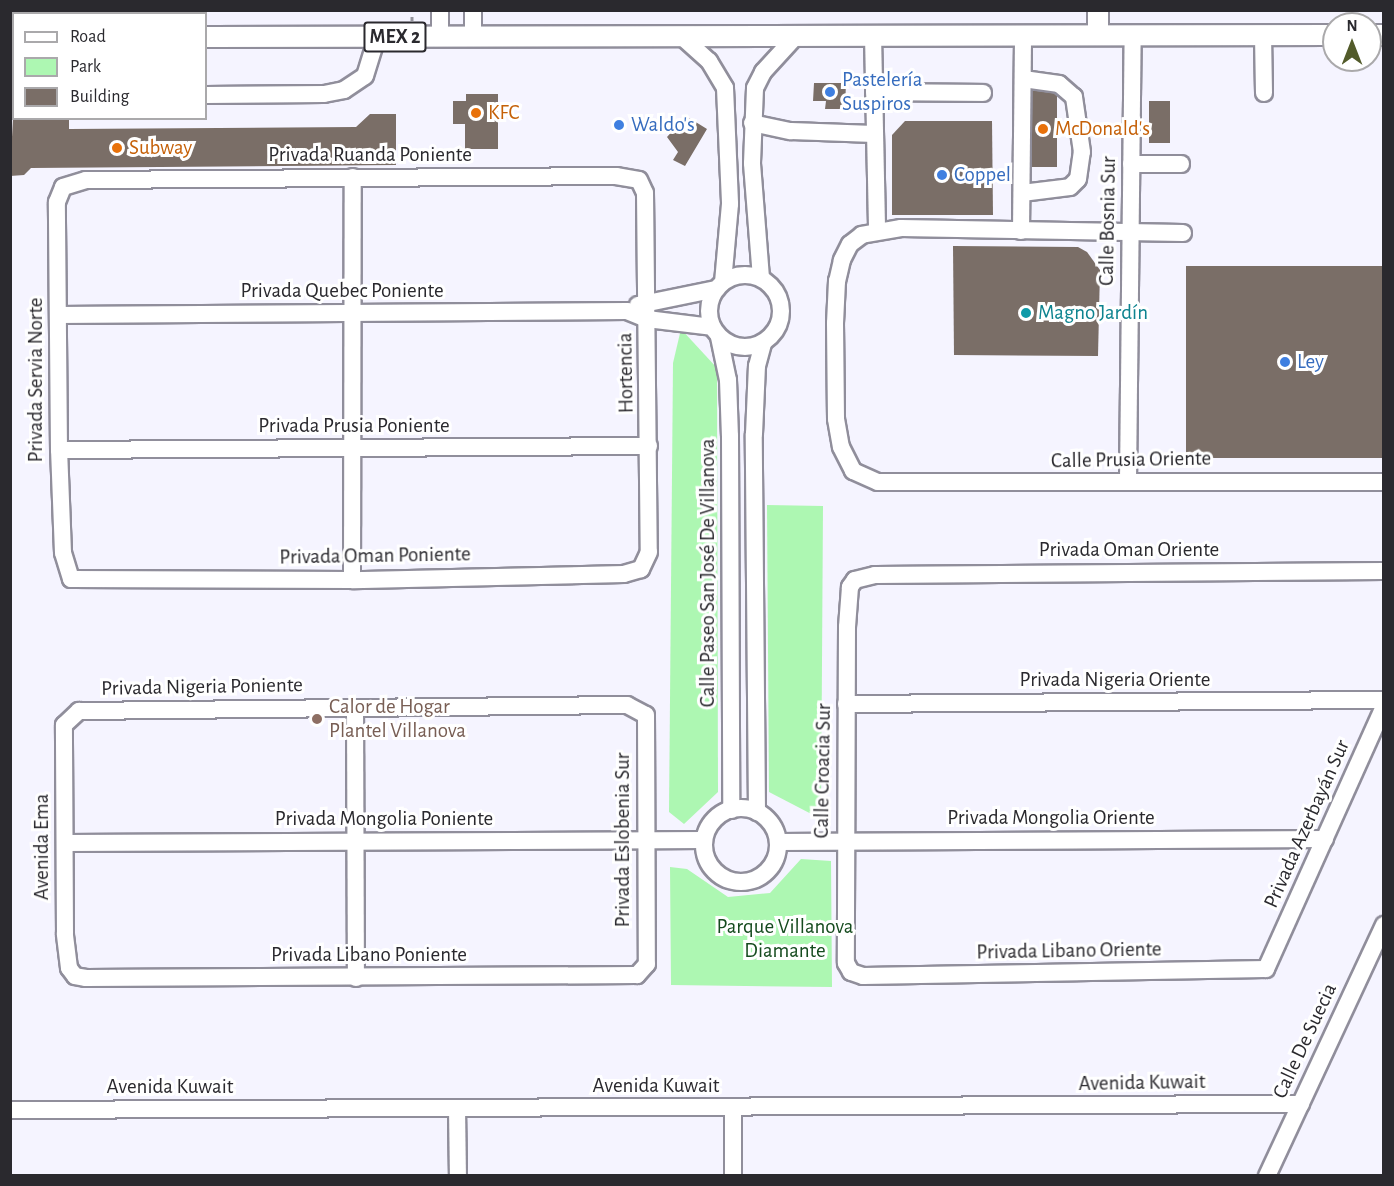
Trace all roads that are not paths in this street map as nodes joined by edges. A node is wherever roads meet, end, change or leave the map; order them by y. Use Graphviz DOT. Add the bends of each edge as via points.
graph roads {
  1 [pos="440,10"];
  2 [pos="473,10"];
  3 [pos="1098,10"];
  4 [pos="1023,34"];
  5 [pos="1098,34"];
  6 [pos="1132,34"];
  7 [pos="873,35"];
  8 [pos="1263,35"];
  9 [pos="1322,35"];
  10 [pos="680,36"];
  11 [pos="797,36"];
  12 [pos="377,37"];
  13 [pos="440,37"];
  14 [pos="473,37"];
  15 [pos="207,38"];
  16 [pos="1023,79"];
  17 [pos="874,92"];
  18 [pos="983,93"];
  19 [pos="1264,93"];
  20 [pos="207,95"];
  21 [pos="752,123"];
  22 [pos="874,134"];
  23 [pos="1131,164"];
  24 [pos="1181,164"];
  25 [pos="353,177"];
  26 [pos="86,180"];
  27 [pos="645,193"];
  28 [pos="1022,193"];
  29 [pos="877,231"];
  30 [pos="1021,231"];
  31 [pos="1130,233"];
  32 [pos="1183,233"];
  33 [pos="761,278"];
  34 [pos="720,285"];
  35 [pos="646,301"];
  36 [pos="627,311"];
  37 [pos="353,313"];
  38 [pos="58,315"];
  39 [pos="647,319"];
  40 [pos="716,332"];
  41 [pos="763,343"];
  42 [pos="650,446"];
  43 [pos="353,449"];
  44 [pos="59,450"];
  45 [pos="1128,481"];
  46 [pos="1383,482"];
  47 [pos="649,552"];
  48 [pos="754,556"];
  49 [pos="731,557"];
  50 [pos="1383,572"];
  51 [pos="875,575"];
  52 [pos="352,580"];
  53 [pos="88,581"];
  54 [pos="1383,700"];
  55 [pos="846,704"];
  56 [pos="1383,706"];
  57 [pos="354,708"];
  58 [pos="79,711"];
  59 [pos="646,715"];
  60 [pos="731,810"];
  61 [pos="757,812"];
  62 [pos="1324,839"];
  63 [pos="704,840"];
  64 [pos="645,841"];
  65 [pos="356,842"];
  66 [pos="778,842"];
  67 [pos="845,842"];
  68 [pos="64,843"];
  69 [pos="1383,925"];
  70 [pos="1271,960"];
  71 [pos="646,964"];
  72 [pos="863,976"];
  73 [pos="86,978"];
  74 [pos="356,978"];
  75 [pos="1301,1104"];
  76 [pos="457,1108"];
  77 [pos="733,1109"];
  78 [pos="10,1110"];
  79 [pos="458,1176"];
  80 [pos="733,1176"];
  81 [pos="1267,1176"];
  1 -- 13 [label="street"];
  2 -- 14 [label="street"];
  3 -- 5 [label="main road"];
  4 -- 5 [label="main road, MEX 2"];
  4 -- 7 [label="main road, MEX 2"];
  4 -- 16 [label="street"];
  5 -- 6 [label="main road, MEX 2"];
  6 -- 8 [label="main road, MEX 2"];
  6 -- 23 [label="street, Calle Bosnia Sur"];
  7 -- 11 [label="main road, MEX 2"];
  7 -- 17 [label="street"];
  8 -- 9 [label="main road, MEX 2"];
  8 -- 19 [label="street"];
  10 -- 11 [label="main road, MEX 2"];
  10 -- 14 [label="main road, MEX 2"];
  10 -- 34 [label="street" via="709,62 725,88 730,204"];
  11 -- 21 [label="street" via="763,72 755,88"];
  12 -- 13 [label="main road, MEX 2"];
  12 -- 15 [label="main road, MEX 2"];
  12 -- 20 [label="street" via="365,76 344,90 324,94"];
  13 -- 14 [label="main road, MEX 2"];
  16 -- 28 [label="street"];
  16 -- 28 [label="street" via="1059,84 1074,97 1082,152 1078,179 1070,187"];
  17 -- 18 [label="street"];
  17 -- 22 [label="street"];
  21 -- 22 [label="street" via="791,131"];
  21 -- 33 [label="street"];
  22 -- 29 [label="street"];
  23 -- 24 [label="street"];
  23 -- 31 [label="street, Calle Bosnia Sur"];
  25 -- 26 [label="street, Privada Ruanda Poniente"];
  25 -- 27 [label="street, Privada Ruanda Poniente" via="626,176 639,180"];
  25 -- 37 [label="street"];
  26 -- 38 [label="street, Privada Servia Norte" via="70,183 59,193"];
  27 -- 35 [label="street, Hortencia"];
  28 -- 30 [label="street"];
  29 -- 30 [label="street"];
  29 -- 45 [label="street, Calle Prusia Oriente" via="850,244 837,281 836,419 841,447 853,471 878,482"];
  30 -- 31 [label="street"];
  31 -- 32 [label="street"];
  31 -- 45 [label="street, Calle Bosnia Sur"];
  33 -- 34 [label="street" via="742,275"];
  33 -- 41 [label="street" via="777,295 781,310 778,325"];
  34 -- 35 [label="street, Privada Quebec Poniente"];
  34 -- 40 [label="street" via="709,310"];
  35 -- 36 [label="street, Privada Quebec Poniente"];
  35 -- 39 [label="street, Hortencia"];
  36 -- 37 [label="street, Privada Quebec Poniente"];
  36 -- 39 [label="street, Privada Quebec Poniente"];
  37 -- 38 [label="street, Privada Quebec Poniente"];
  37 -- 43 [label="street"];
  38 -- 44 [label="street, Privada Servia Norte"];
  39 -- 40 [label="street, Privada Quebec Poniente"];
  39 -- 42 [label="street, Hortencia"];
  40 -- 41 [label="street" via="737,346"];
  40 -- 49 [label="street, Calle Paseo San José De Villanova" via="728,380"];
  41 -- 48 [label="street" via="755,387"];
  42 -- 43 [label="street, Privada Prusia Poniente"];
  42 -- 47 [label="street, Hortencia"];
  43 -- 44 [label="street, Privada Prusia Poniente"];
  43 -- 52 [label="street"];
  44 -- 53 [label="street, Privada Servia Norte" via="66,569 71,579"];
  45 -- 46 [label="street, Calle Prusia Oriente"];
  47 -- 52 [label="street, Privada Oman Poniente" via="641,569 624,574"];
  48 -- 49 [label="street"];
  48 -- 61 [label="street"];
  49 -- 60 [label="street, Calle Paseo San José De Villanova"];
  50 -- 51 [label="street, Privada Oman Oriente"];
  51 -- 55 [label="street, Calle Croacia Sur" via="863,576 850,586"];
  52 -- 53 [label="street, Privada Oman Poniente"];
  54 -- 55 [label="street, Privada Nigeria Oriente"];
  55 -- 67 [label="street, Calle Croacia Sur"];
  56 -- 62 [label="street, Privada Azerbayán Sur"];
  57 -- 58 [label="street, Privada Nigeria Poniente"];
  57 -- 59 [label="street, Privada Nigeria Poniente" via="627,705"];
  57 -- 65 [label="street"];
  58 -- 68 [label="street, Avenida Ema" via="64,725"];
  59 -- 64 [label="street, Privada Eslobenia Sur"];
  60 -- 61 [label="street"];
  60 -- 63 [label="street" via="713,821"];
  61 -- 66 [label="street" via="770,822"];
  62 -- 67 [label="street, Privada Mongolia Oriente"];
  62 -- 70 [label="street, Privada Azerbayán Sur"];
  63 -- 64 [label="street, Privada Mongolia Poniente"];
  63 -- 66 [label="street" via="711,867 725,879 744,882 769,870"];
  64 -- 65 [label="street, Privada Mongolia Poniente"];
  64 -- 71 [label="street, Privada Eslobenia Sur"];
  65 -- 68 [label="street, Privada Mongolia Poniente"];
  65 -- 74 [label="street"];
  66 -- 67 [label="street, Privada Mongolia Oriente"];
  67 -- 72 [label="street, Calle Croacia Sur" via="846,963 851,972"];
  68 -- 73 [label="street, Avenida Ema" via="66,954 75,976"];
  69 -- 75 [label="street, Calle De Suecia"];
  70 -- 72 [label="street, Privada Libano Oriente" via="1266,969 1259,971"];
  71 -- 74 [label="street, Privada Libano Poniente" via="637,975"];
  73 -- 74 [label="street, Privada Libano Poniente"];
  75 -- 77 [label="street, Avenida Kuwait"];
  75 -- 81 [label="street, Calle De Suecia"];
  76 -- 77 [label="street, Avenida Kuwait"];
  76 -- 78 [label="street, Avenida Kuwait"];
  76 -- 79 [label="street"];
  77 -- 80 [label="street"];
}
